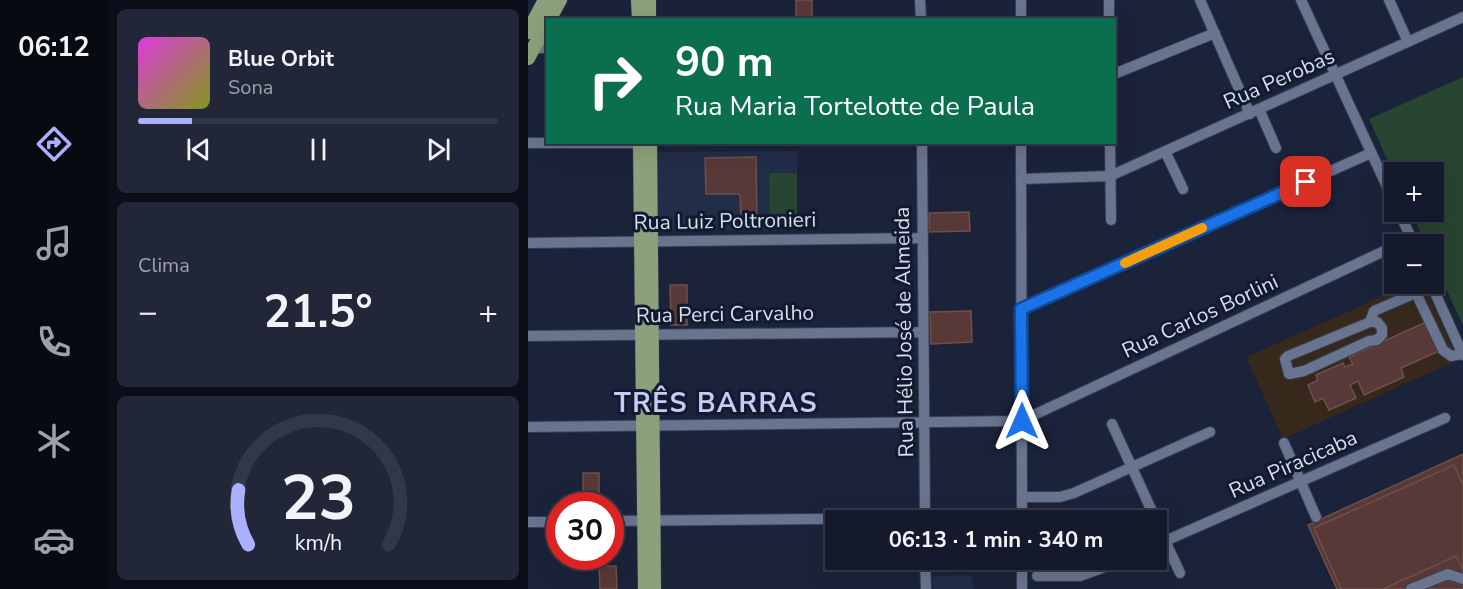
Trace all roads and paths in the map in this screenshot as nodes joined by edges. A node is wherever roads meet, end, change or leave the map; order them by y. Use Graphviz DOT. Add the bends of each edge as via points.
graph roads {
  1 [pos="544,0"];
  2 [pos="560,0"];
  3 [pos="638,0"];
  4 [pos="649,0"];
  5 [pos="920,0"];
  6 [pos="1021,0"];
  7 [pos="1109,0"];
  8 [pos="1200,0"];
  9 [pos="1301,0"];
  10 [pos="1389,0"];
  11 [pos="1463,17"];
  12 [pos="550,18"];
  13 [pos="639,18"];
  14 [pos="649,18"];
  15 [pos="921,18"];
  16 [pos="1021,18"];
  17 [pos="1109,18"];
  18 [pos="546,25"];
  19 [pos="528,32"];
  20 [pos="1215,33"];
  21 [pos="1408,42"];
  22 [pos="534,51"];
  23 [pos="1116,73"];
  24 [pos="1335,75"];
  25 [pos="1254,111"];
  26 [pos="528,143"];
  27 [pos="546,143"];
  28 [pos="640,144"];
  29 [pos="650,144"];
  30 [pos="922,144"];
  31 [pos="1021,144"];
  32 [pos="1110,144"];
  33 [pos="1276,148"];
  34 [pos="1165,151"];
  35 [pos="1371,153"];
  36 [pos="1110,176"];
  37 [pos="1021,179"];
  38 [pos="1384,181"];
  39 [pos="1182,189"];
  40 [pos="1111,220"];
  41 [pos="922,238"];
  42 [pos="646,242"];
  43 [pos="528,243"];
  44 [pos="1384,251"];
  45 [pos="1412,294"];
  46 [pos="1417,294"];
  47 [pos="1436,294"];
  48 [pos="1021,309"];
  49 [pos="1368,323"];
  50 [pos="923,332"];
  51 [pos="647,335"];
  52 [pos="528,336"];
  53 [pos="1369,340"];
  54 [pos="1463,354"];
  55 [pos="1445,418"];
  56 [pos="1022,421"];
  57 [pos="924,422"];
  58 [pos="1112,424"];
  59 [pos="648,426"];
  60 [pos="528,427"];
  61 [pos="1210,432"];
  62 [pos="1284,444"];
  63 [pos="1132,468"];
  64 [pos="1301,482"];
  65 [pos="1022,496"];
  66 [pos="925,510"];
  67 [pos="1022,510"];
  68 [pos="1151,510"];
  69 [pos="1316,517"];
  70 [pos="825,520"];
  71 [pos="624,521"];
  72 [pos="649,521"];
  73 [pos="528,522"];
  74 [pos="546,522"];
  75 [pos="1167,540"];
  76 [pos="1167,552"];
  77 [pos="925,570"];
  78 [pos="1022,570"];
  79 [pos="1097,570"];
  80 [pos="1180,573"];
  81 [pos="1036,576"];
  82 [pos="1462,581"];
  83 [pos="1437,584"];
  84 [pos="1415,588"];
  85 [pos="645,589"];
  86 [pos="654,589"];
  87 [pos="926,589"];
  88 [pos="1022,589"];
  1 -- 19 [label="main road"];
  2 -- 12 [label="main road"];
  3 -- 13 [label="main road"];
  4 -- 14 [label="main road"];
  5 -- 15 [label="street"];
  6 -- 16 [label="street"];
  7 -- 17 [label="street"];
  8 -- 20 [label="street"];
  9 -- 24 [label="street"];
  10 -- 21 [label="street"];
  11 -- 21 [label="street, Rua Perobas"];
  18 -- 22 [label="main road"];
  20 -- 23 [label="street"];
  20 -- 25 [label="street"];
  21 -- 24 [label="street, Rua Perobas"];
  24 -- 25 [label="street, Rua Perobas"];
  24 -- 35 [label="street"];
  25 -- 33 [label="street"];
  25 -- 34 [label="street, Rua Perobas"];
  26 -- 27 [label="street"];
  28 -- 42 [label="main road"];
  29 -- 42 [label="main road"];
  30 -- 41 [label="street, Rua Hélio José de Almeida"];
  31 -- 37 [label="street"];
  32 -- 36 [label="street"];
  34 -- 36 [label="street, Rua Perobas"];
  34 -- 39 [label="street"];
  35 -- 38 [label="street"];
  35 -- 48 [label="street"];
  36 -- 37 [label="street"];
  36 -- 40 [label="street"];
  37 -- 48 [label="street"];
  41 -- 42 [label="street, Rua Luiz Poltronieri"];
  41 -- 50 [label="street, Rua Hélio José de Almeida"];
  42 -- 43 [label="street, Rua Luiz Poltronieri"];
  42 -- 51 [label="main road"];
  44 -- 56 [label="street, Rua Carlos Borlini"];
  45 -- 49 [label="street" via="1374,311"];
  46 -- 54 [label="street" via="1443,350 1451,356"];
  47 -- 54 [label="street"];
  48 -- 56 [label="street"];
  49 -- 53 [label="street" via="1364,334"];
  49 -- 53 [label="street" via="1377,322 1383,332 1377,340"];
  49 -- 53 [label="street" via="1288,356 1286,370 1289,374 1304,371"];
  50 -- 51 [label="street, Rua Perci Carvalho"];
  50 -- 57 [label="street, Rua Hélio José de Almeida"];
  51 -- 52 [label="street, Rua Perci Carvalho"];
  51 -- 59 [label="main road"];
  55 -- 64 [label="street, Rua Piracicaba"];
  56 -- 57 [label="street"];
  56 -- 65 [label="street"];
  57 -- 59 [label="street"];
  57 -- 66 [label="street, Rua Hélio José de Almeida"];
  58 -- 63 [label="street"];
  59 -- 60 [label="street"];
  59 -- 72 [label="main road"];
  61 -- 63 [label="street"];
  62 -- 64 [label="street"];
  63 -- 65 [label="street" via="1060,497"];
  63 -- 68 [label="street"];
  64 -- 69 [label="street"];
  64 -- 75 [label="street, Rua Piracicaba"];
  65 -- 67 [label="street"];
  70 -- 72 [label="street"];
  71 -- 72 [label="street"];
  72 -- 85 [label="main road"];
  72 -- 86 [label="main road"];
  73 -- 74 [label="street"];
  76 -- 80 [label="street"];
  77 -- 87 [label="street"];
  78 -- 88 [label="street"];
  79 -- 81 [label="street" via="1080,576"];
  82 -- 83 [label="street" via="1448,574"];
  83 -- 84 [label="street"];
}
